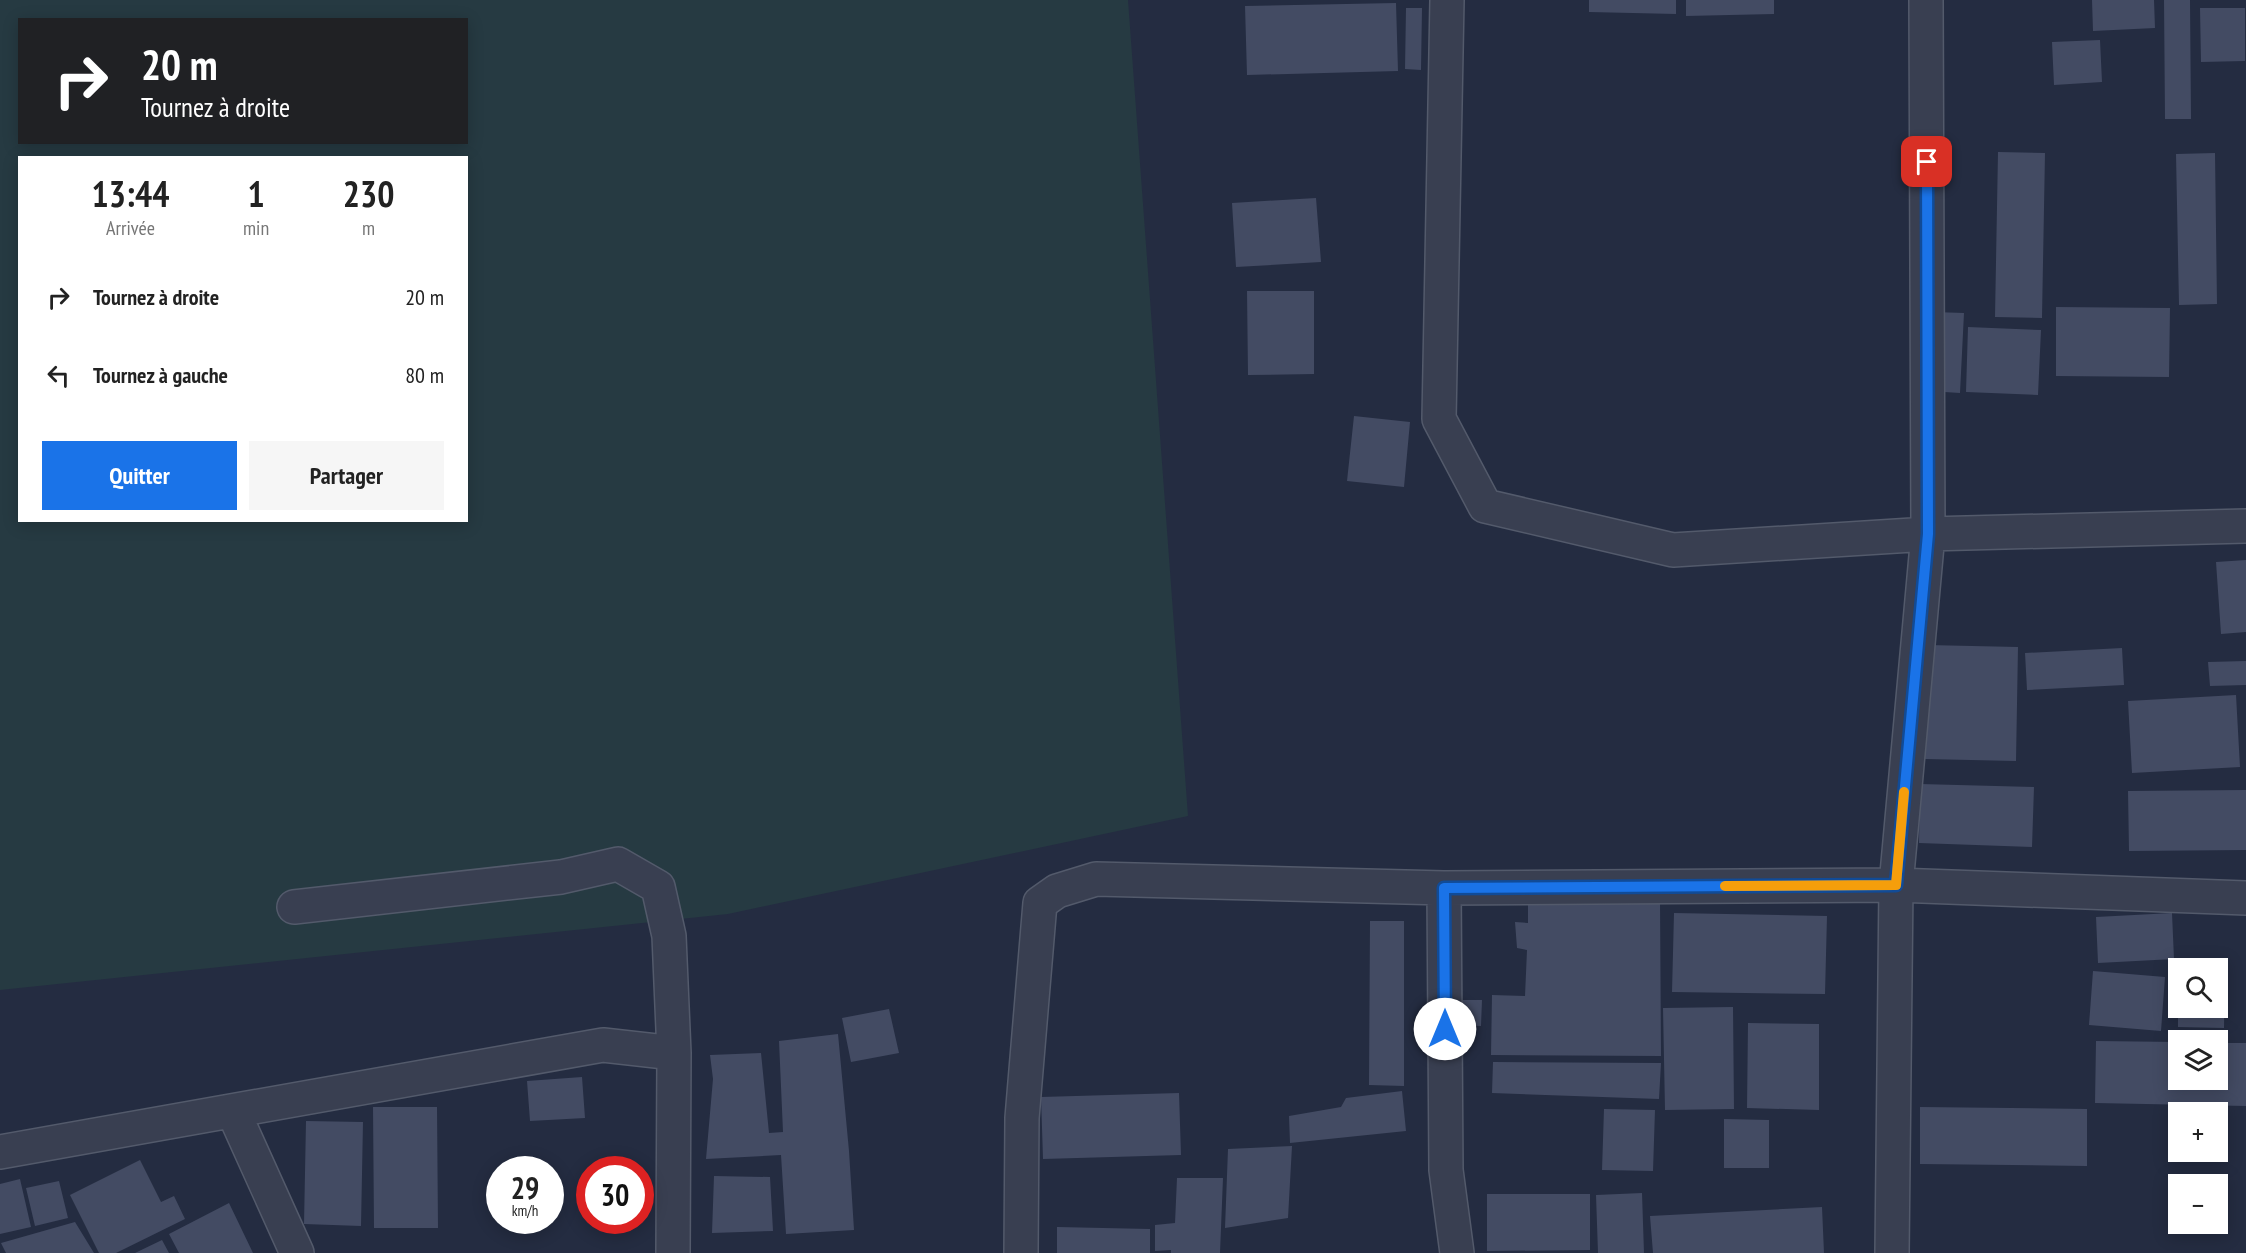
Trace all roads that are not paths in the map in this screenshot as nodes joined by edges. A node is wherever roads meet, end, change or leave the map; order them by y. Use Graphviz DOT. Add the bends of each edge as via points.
graph roads {
  1 [pos="1447,0"];
  2 [pos="1926,0"];
  3 [pos="2246,526"];
  4 [pos="1928,534"];
  5 [pos="1896,885"];
  6 [pos="1444,888"];
  7 [pos="2246,898"];
  8 [pos="294,907"];
  9 [pos="674,1053"];
  10 [pos="233,1111"];
  11 [pos="0,1152"];
  12 [pos="297,1253"];
  13 [pos="672,1253"];
  14 [pos="1021,1253"];
  15 [pos="1457,1253"];
  16 [pos="1892,1253"];
  1 -- 4 [label="street" via="1439,418 1485,506 1673,550"];
  2 -- 4 [label="street"];
  3 -- 4 [label="street"];
  4 -- 5 [label="street"];
  5 -- 6 [label="street"];
  5 -- 7 [label="street"];
  5 -- 16 [label="street"];
  6 -- 14 [label="street" via="1096,879 1057,891 1040,903 1022,1118"];
  6 -- 15 [label="street" via="1446,1170"];
  8 -- 9 [label="street" via="561,877 618,864 658,887 669,936"];
  9 -- 10 [label="street" via="603,1045"];
  9 -- 13 [label="street"];
  10 -- 11 [label="street"];
  10 -- 12 [label="street"];
}
